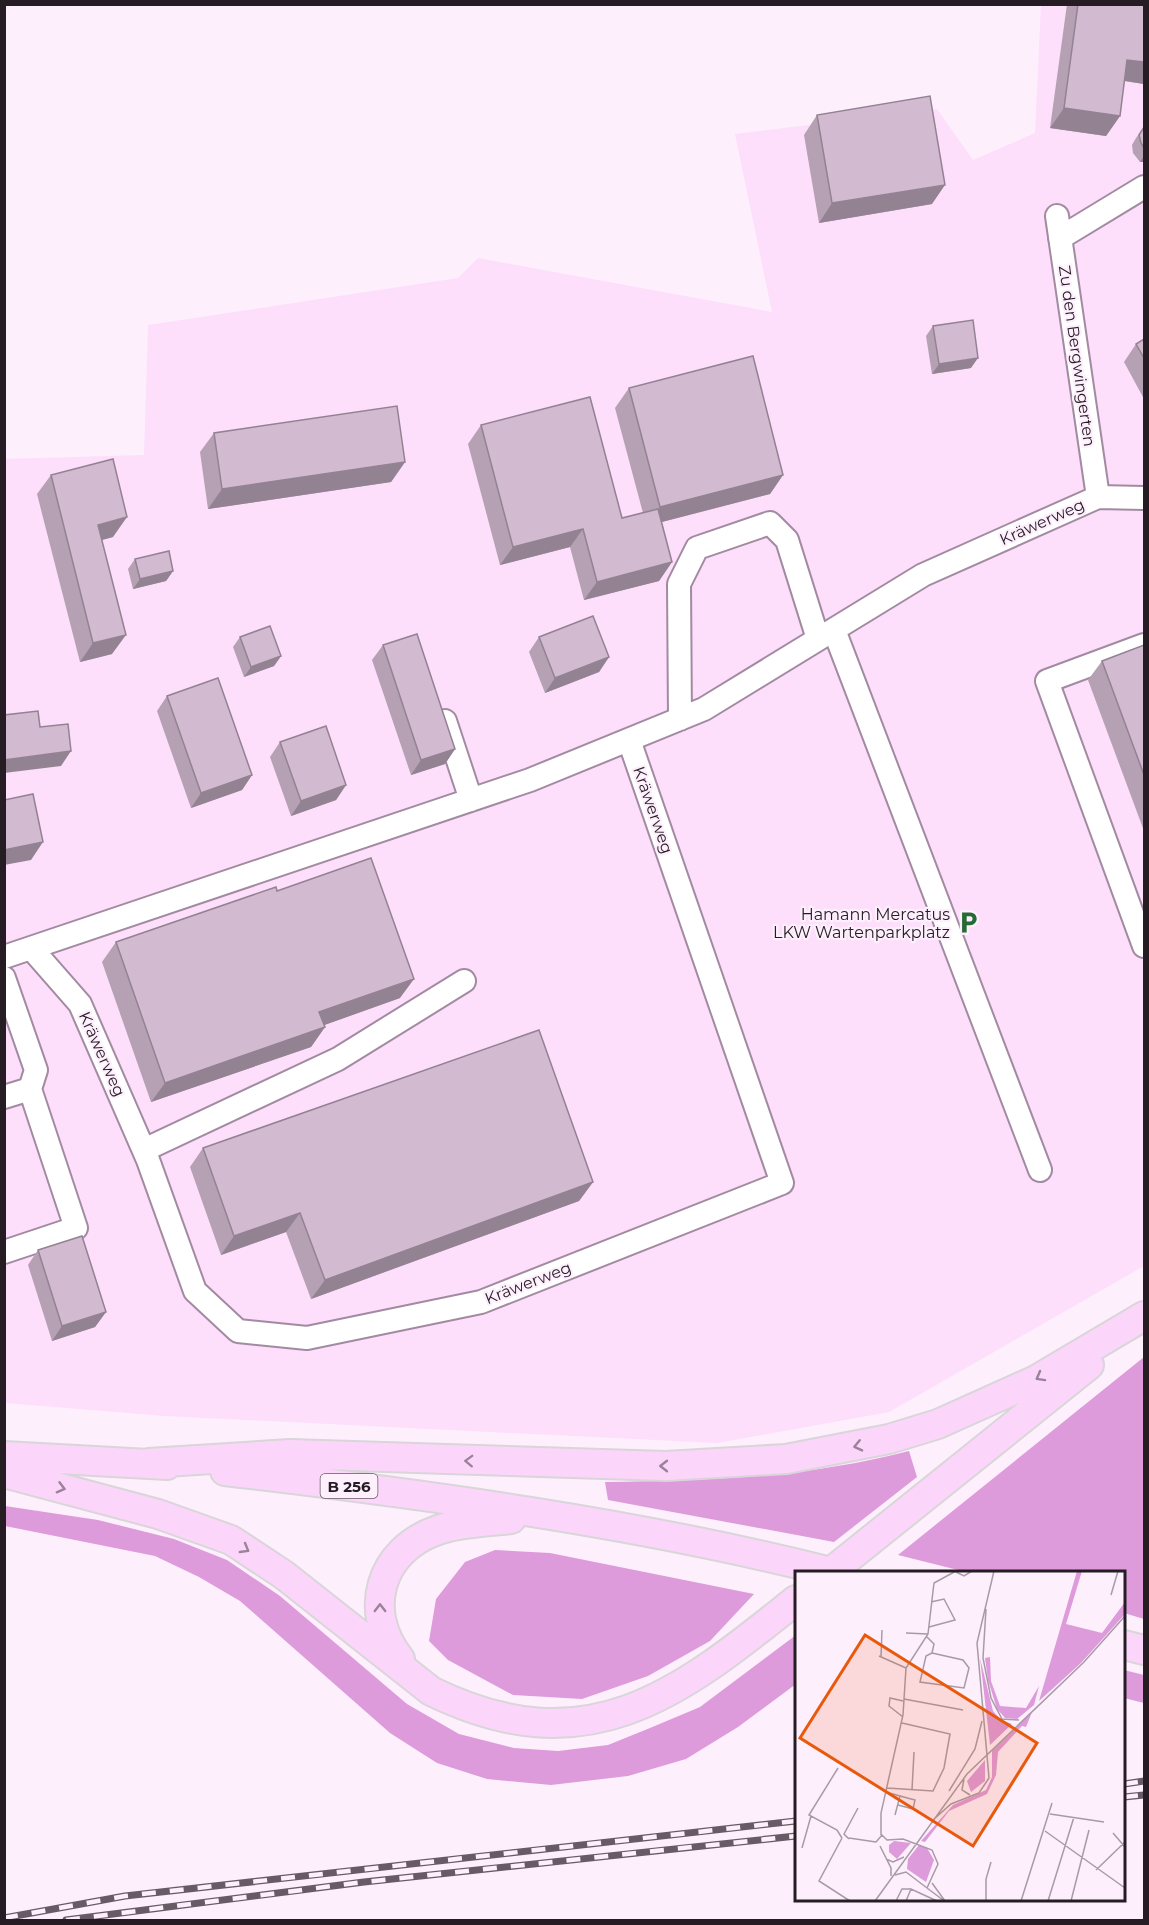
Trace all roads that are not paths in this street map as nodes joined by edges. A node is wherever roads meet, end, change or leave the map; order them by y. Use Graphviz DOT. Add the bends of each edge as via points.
graph roads {
  1 [pos="1144,188"];
  2 [pos="1057,216"];
  3 [pos="1060,238"];
  4 [pos="1098,497"];
  5 [pos="1144,498"];
  6 [pos="826,634"];
  7 [pos="1144,645"];
  8 [pos="439,703"];
  9 [pos="680,719"];
  10 [pos="629,740"];
  11 [pos="471,800"];
  12 [pos="1144,946"];
  13 [pos="31,948"];
  14 [pos="4,957"];
  15 [pos="4,978"];
  16 [pos="464,981"];
  17 [pos="30,1089"];
  18 [pos="4,1097"];
  19 [pos="144,1150"];
  20 [pos="1040,1170"];
  21 [pos="4,1252"];
  22 [pos="1144,1316"];
  23 [pos="1144,1321"];
  24 [pos="4,1456"];
  25 [pos="149,1463"];
  26 [pos="4,1473"];
  27 [pos="549,1515"];
  28 [pos="827,1571"];
  29 [pos="832,1571"];
  30 [pos="795,1601"];
  31 [pos="1125,1645"];
  32 [pos="1144,1650"];
  33 [pos="431,1691"];
  1 -- 3 [label="street"];
  2 -- 3 [label="street, Zu den Bergwingerten"];
  3 -- 4 [label="street, Zu den Bergwingerten"];
  4 -- 5 [label="street, Kräwerweg"];
  4 -- 6 [label="street, Kräwerweg" via="923,574"];
  6 -- 9 [label="street, Kräwerweg" via="704,709"];
  6 -- 9 [label="street" via="787,540 770,523 697,548 679,584"];
  6 -- 20 [label="street"];
  7 -- 12 [label="street" via="1047,681"];
  8 -- 11 [label="street"];
  9 -- 10 [label="street, Kräwerweg"];
  10 -- 11 [label="street, Kräwerweg"];
  10 -- 19 [label="street, Kräwerweg" via="782,1183 482,1302 306,1338 238,1330 195,1291"];
  11 -- 13 [label="street, Kräwerweg"];
  13 -- 14 [label="street, Kräwerweg"];
  13 -- 19 [label="street, Kräwerweg" via="80,1004"];
  15 -- 17 [label="street" via="36,1070"];
  16 -- 19 [label="street" via="338,1059"];
  17 -- 18 [label="street"];
  17 -- 21 [label="street" via="76,1228"];
  22 -- 25 [label="main road, one-way" via="1036,1380 938,1424 889,1439 786,1459 666,1466 290,1454"];
  23 -- 29 [label="main road"];
  24 -- 25 [label="main road, B 256"];
  25 -- 27 [label="main road, B 256" via="384,1490"];
  26 -- 33 [label="main road, one-way" via="158,1514 231,1540 284,1575"];
  27 -- 28 [label="main road, B 256" via="729,1547"];
  33 -- 27 [label="main road, one-way" via="392,1648 383,1630 380,1595 393,1561 420,1538 449,1526"];
  30 -- 33 [label="main road" via="677,1687 653,1701 604,1719 527,1721 457,1704"];
  31 -- 32 [label="main road"];
}
